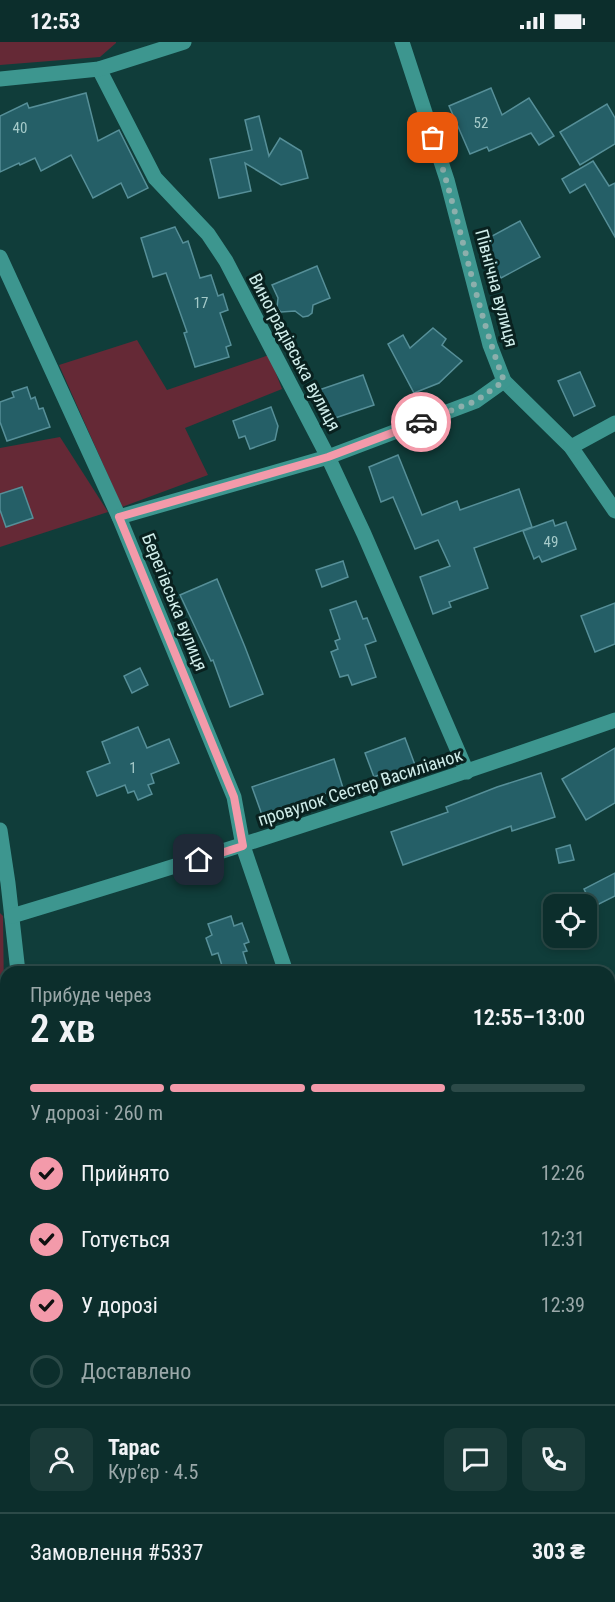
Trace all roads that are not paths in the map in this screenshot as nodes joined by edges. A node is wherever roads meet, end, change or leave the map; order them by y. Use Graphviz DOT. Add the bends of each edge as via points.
graph roads {
  1 [pos="184,42"];
  2 [pos="402,42"];
  3 [pos="142,48"];
  4 [pos="99,69"];
  5 [pos="0,79"];
  6 [pos="0,257"];
  7 [pos="504,381"];
  8 [pos="615,423"];
  9 [pos="571,447"];
  10 [pos="328,457"];
  11 [pos="615,511"];
  12 [pos="119,517"];
  13 [pos="615,720"];
  14 [pos="467,772"];
  15 [pos="0,830"];
  16 [pos="243,846"];
  17 [pos="12,916"];
  18 [pos="17,966"];
  19 [pos="284,966"];
  1 -- 3 [label="street"];
  2 -- 7 [label="street, Північна вулиця" via="447,180 490,345"];
  3 -- 4 [label="street"];
  4 -- 5 [label="street"];
  4 -- 10 [label="street, Виноградівська вулиця" via="155,178 208,234 226,261"];
  6 -- 12 [label="street, Берегівська вулиця"];
  7 -- 9 [label="street, Північна вулиця"];
  7 -- 10 [label="street" via="476,401"];
  8 -- 9 [label="street"];
  9 -- 11 [label="street, Північна вулиця"];
  10 -- 12 [label="street"];
  10 -- 14 [label="street, Виноградівська вулиця"];
  12 -- 16 [label="street, Берегівська вулиця" via="234,797"];
  13 -- 14 [label="street, провулок Сестер Василіанок"];
  14 -- 16 [label="street, провулок Сестер Василіанок"];
  15 -- 17 [label="street"];
  16 -- 17 [label="street, провулок Сестер Василіанок"];
  16 -- 19 [label="street, Берегівська вулиця"];
  17 -- 18 [label="street"];
}
